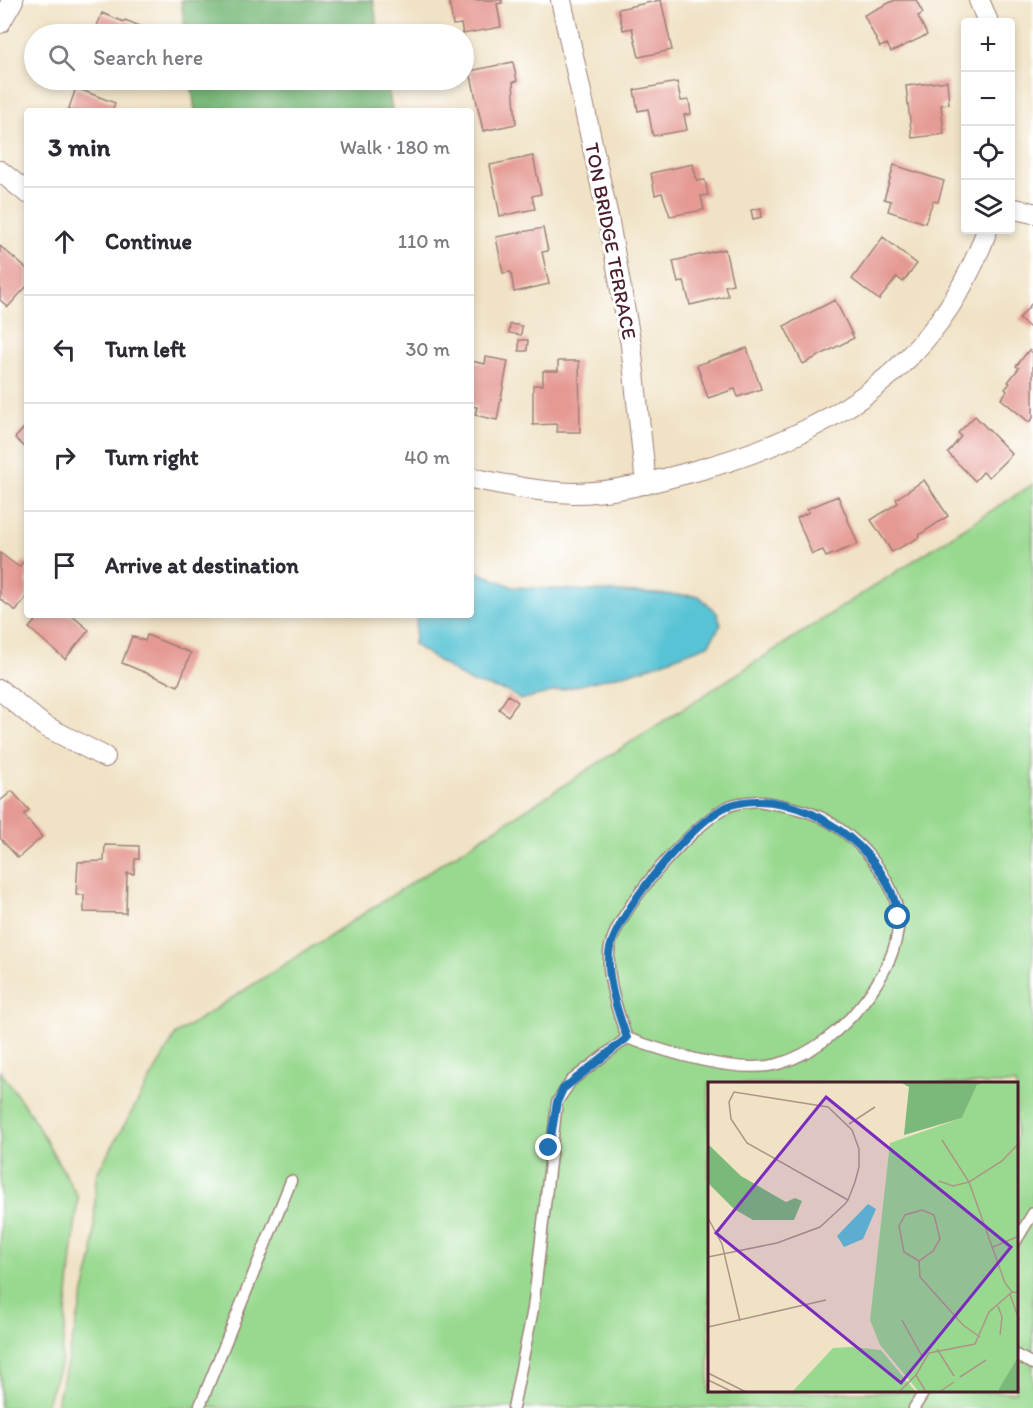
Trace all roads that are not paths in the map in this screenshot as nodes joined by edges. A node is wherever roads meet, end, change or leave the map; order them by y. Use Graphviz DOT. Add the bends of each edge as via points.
graph roads {
  1 [pos="13,0"];
  2 [pos="561,0"];
  3 [pos="979,0"];
  4 [pos="986,18"];
  5 [pos="0,23"];
  6 [pos="0,171"];
  7 [pos="24,191"];
  8 [pos="1015,209"];
  9 [pos="1033,213"];
  10 [pos="986,234"];
  11 [pos="474,479"];
  12 [pos="646,484"];
  13 [pos="0,690"];
  14 [pos="105,757"];
  15 [pos="627,1038"];
  16 [pos="291,1181"];
  17 [pos="1033,1213"];
  18 [pos="1018,1239"];
  19 [pos="1018,1356"];
  20 [pos="1033,1364"];
  21 [pos="923,1393"];
  22 [pos="198,1408"];
  23 [pos="513,1408"];
  24 [pos="914,1408"];
  1 -- 5 [label="street"];
  2 -- 12 [label="street, TON BRIDGE TERRACE" via="631,345"];
  3 -- 4 [label="street"];
  6 -- 7 [label="street"];
  8 -- 9 [label="street"];
  10 -- 12 [label="street" via="944,316 883,382 839,414 788,440"];
  11 -- 12 [label="street" via="522,489 576,493"];
  13 -- 14 [label="street" via="43,724"];
  15 -- 15 [label="lane" via="609,954 613,934 642,891 695,829 730,805 758,801 807,812 827,821 872,861 896,898 897,936 874,989 856,1012 807,1052 777,1064 728,1066"];
  15 -- 23 [label="lane" via="571,1081 557,1102 535,1299"];
  16 -- 22 [label="lane"];
  17 -- 18 [label="lane"];
  19 -- 20 [label="lane"];
  21 -- 24 [label="lane"];
}
